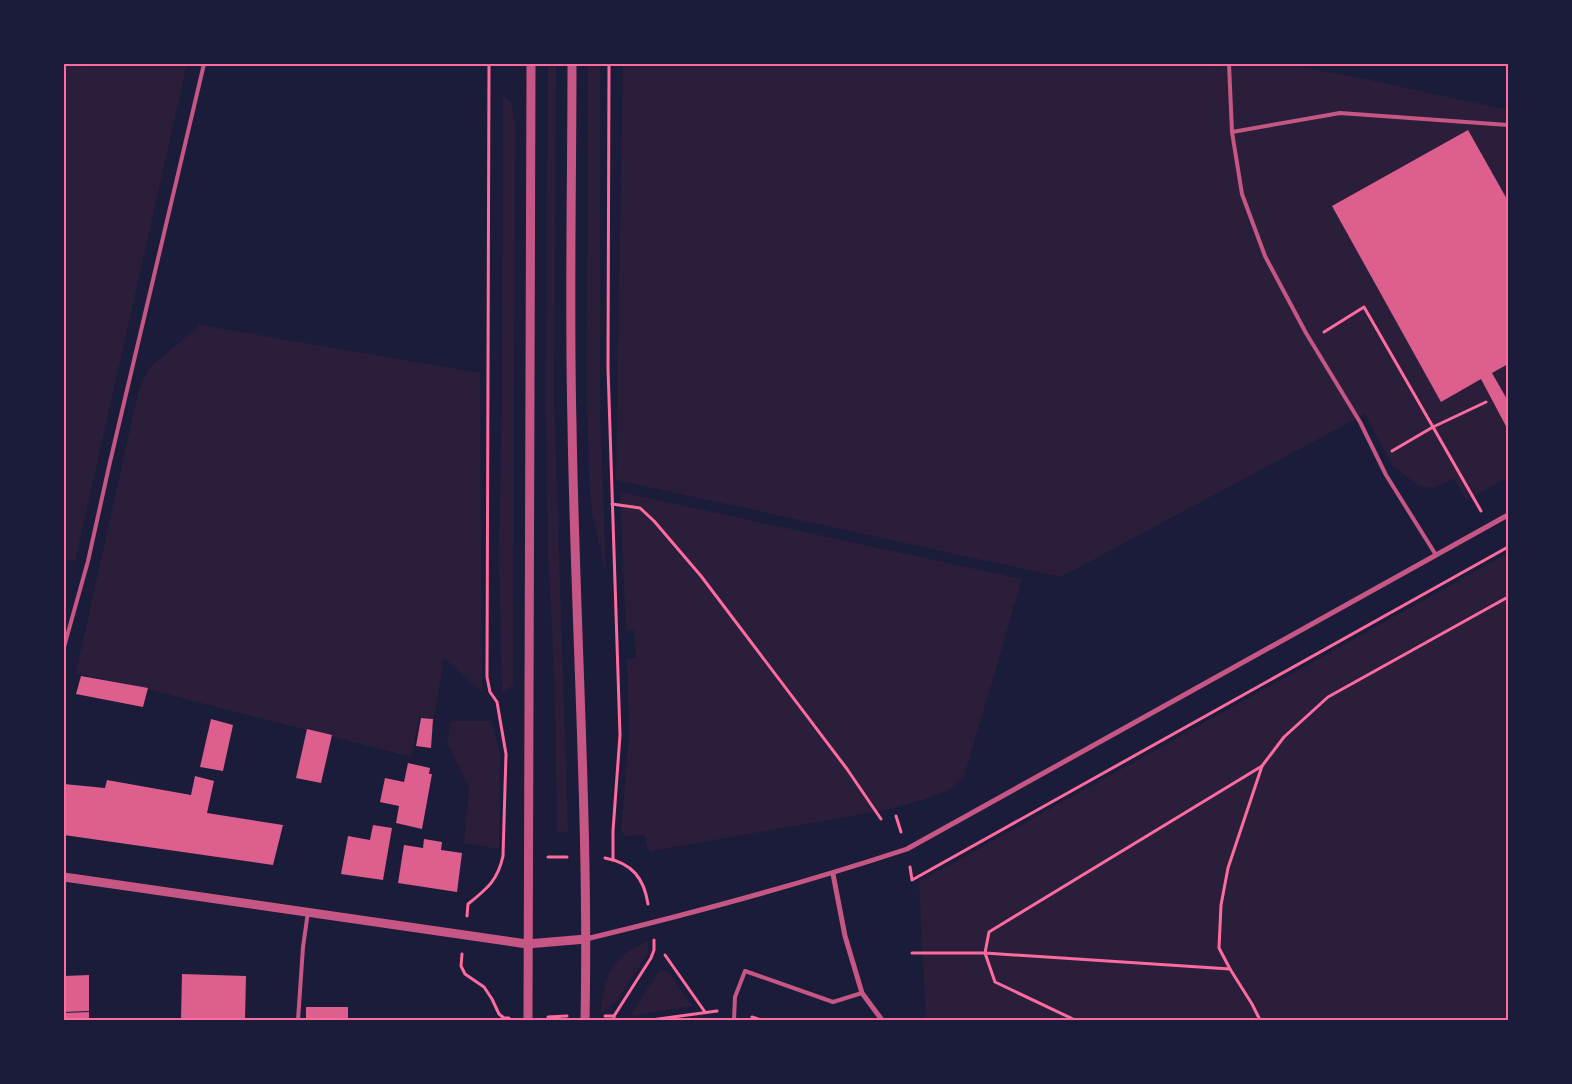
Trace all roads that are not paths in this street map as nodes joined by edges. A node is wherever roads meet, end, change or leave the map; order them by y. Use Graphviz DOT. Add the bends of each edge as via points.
graph roads {
  1 [pos="204,64"];
  2 [pos="531,64"];
  3 [pos="572,64"];
  4 [pos="1229,64"];
  5 [pos="1508,125"];
  6 [pos="1232,132"];
  7 [pos="1508,515"];
  8 [pos="1436,555"];
  9 [pos="64,647"];
  10 [pos="833,874"];
  11 [pos="64,877"];
  12 [pos="308,912"];
  13 [pos="586,939"];
  14 [pos="527,944"];
  15 [pos="862,993"];
  16 [pos="298,1020"];
  17 [pos="528,1020"];
  18 [pos="585,1020"];
  19 [pos="734,1020"];
  20 [pos="882,1020"];
  1 -- 9 [label="lane" via="88,561"];
  2 -- 14 [label="street"];
  3 -- 13 [label="street" via="572,422"];
  4 -- 6 [label="lane"];
  5 -- 6 [label="lane" via="1340,113"];
  6 -- 8 [label="lane" via="1242,194 1262,247 1386,475"];
  7 -- 8 [label="street"];
  8 -- 10 [label="street" via="906,849"];
  10 -- 13 [label="street"];
  10 -- 15 [label="street"];
  11 -- 12 [label="street"];
  12 -- 14 [label="street"];
  12 -- 16 [label="lane"];
  13 -- 14 [label="street"];
  13 -- 18 [label="street"];
  14 -- 17 [label="street"];
  15 -- 19 [label="lane" via="833,1002 745,971 735,997"];
  15 -- 20 [label="street"];
}
